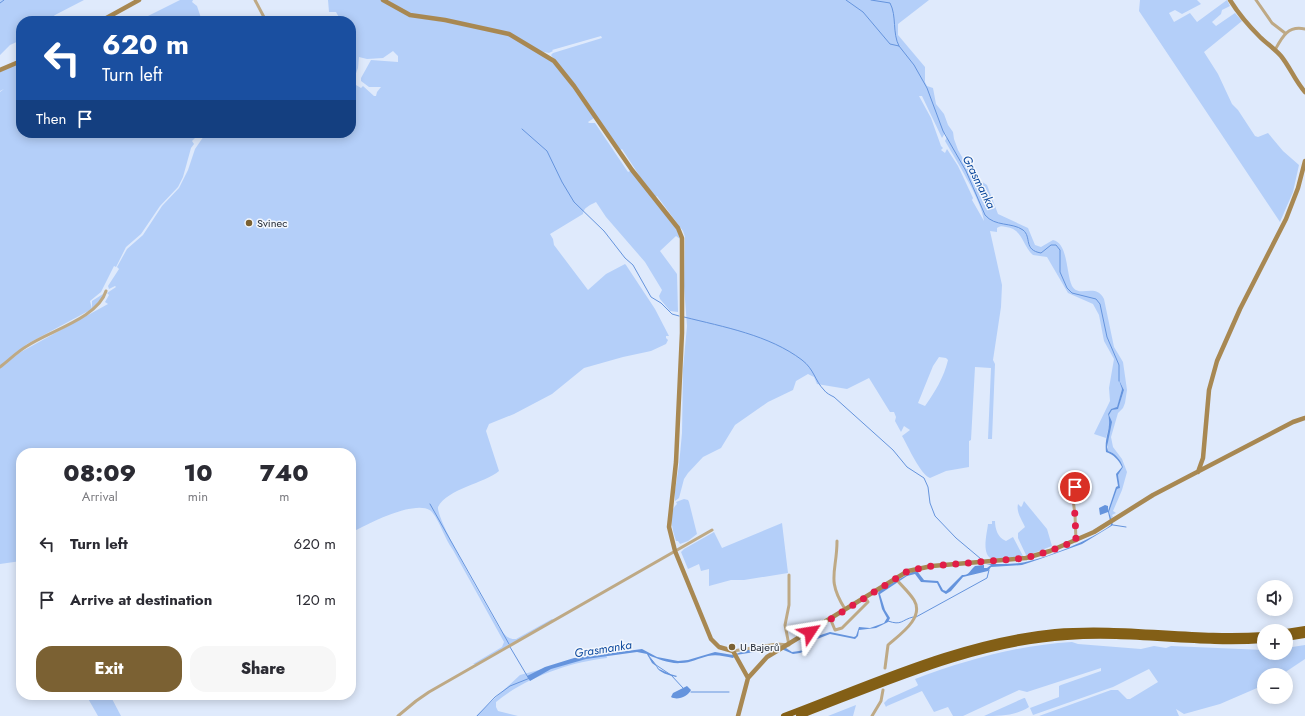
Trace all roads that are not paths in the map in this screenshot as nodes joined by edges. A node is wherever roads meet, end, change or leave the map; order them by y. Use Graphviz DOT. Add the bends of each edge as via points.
graph roads {
  1 [pos="139,0"];
  2 [pos="255,0"];
  3 [pos="383,0"];
  4 [pos="1230,0"];
  5 [pos="1256,0"];
  6 [pos="110,16"];
  7 [pos="263,16"];
  8 [pos="1305,29"];
  9 [pos="1285,33"];
  10 [pos="1275,50"];
  11 [pos="16,63"];
  12 [pos="0,70"];
  13 [pos="1305,92"];
  14 [pos="1305,162"];
  15 [pos="106,291"];
  16 [pos="0,367"];
  17 [pos="1305,418"];
  18 [pos="1198,472"];
  19 [pos="1075,487"];
  20 [pos="712,530"];
  21 [pos="837,541"];
  22 [pos="1076,541"];
  23 [pos="675,551"];
  24 [pos="789,575"];
  25 [pos="897,581"];
  26 [pos="865,597"];
  27 [pos="845,609"];
  28 [pos="830,618"];
  29 [pos="1305,630"];
  30 [pos="1293,631"];
  31 [pos="1257,635"];
  32 [pos="1305,635"];
  33 [pos="1293,637"];
  34 [pos="1257,640"];
  35 [pos="786,647"];
  36 [pos="734,653"];
  37 [pos="885,668"];
  38 [pos="748,678"];
  39 [pos="883,690"];
  40 [pos="398,716"];
  41 [pos="738,716"];
  42 [pos="784,716"];
  43 [pos="799,716"];
  44 [pos="872,716"];
  1 -- 6 [label="street"];
  2 -- 7 [label="street"];
  3 -- 23 [label="street" via="410,15 502,31 554,61 632,170 678,228 682,238 682,316 676,462 669,528"];
  4 -- 10 [label="street" via="1255,32"];
  5 -- 9 [label="street" via="1272,23"];
  8 -- 9 [label="street" via="1295,28"];
  9 -- 10 [label="street"];
  10 -- 13 [label="street"];
  11 -- 12 [label="street"];
  14 -- 18 [label="street" via="1286,219 1240,309 1217,361 1209,390 1203,458"];
  15 -- 16 [label="street" via="103,301 97,307 27,346"];
  17 -- 18 [label="street"];
  18 -- 22 [label="street"];
  19 -- 22 [label="street" via="1072,491"];
  20 -- 23 [label="street"];
  21 -- 27 [label="street" via="834,585 836,595"];
  22 -- 25 [label="street" via="1026,558 918,568 908,571"];
  23 -- 36 [label="street" via="712,638 719,647"];
  23 -- 40 [label="street" via="429,692"];
  24 -- 35 [label="street"];
  25 -- 26 [label="street"];
  25 -- 37 [label="street" via="914,600 915,615 910,626 888,645"];
  26 -- 27 [label="street"];
  26 -- 28 [label="street" via="868,602 842,628 835,630"];
  27 -- 28 [label="street"];
  28 -- 35 [label="street"];
  29 -- 30 [label="highway"];
  31 -- 42 [label="highway" via="1216,636 1097,630 1011,638 939,658"];
  32 -- 33 [label="highway"];
  34 -- 43 [label="highway" via="1097,636 1027,641 978,651 946,661"];
  35 -- 36 [label="street" via="777,644"];
  35 -- 38 [label="street" via="767,657"];
  36 -- 38 [label="street"];
  38 -- 41 [label="street"];
  39 -- 44 [label="street" via="881,701"];
}
